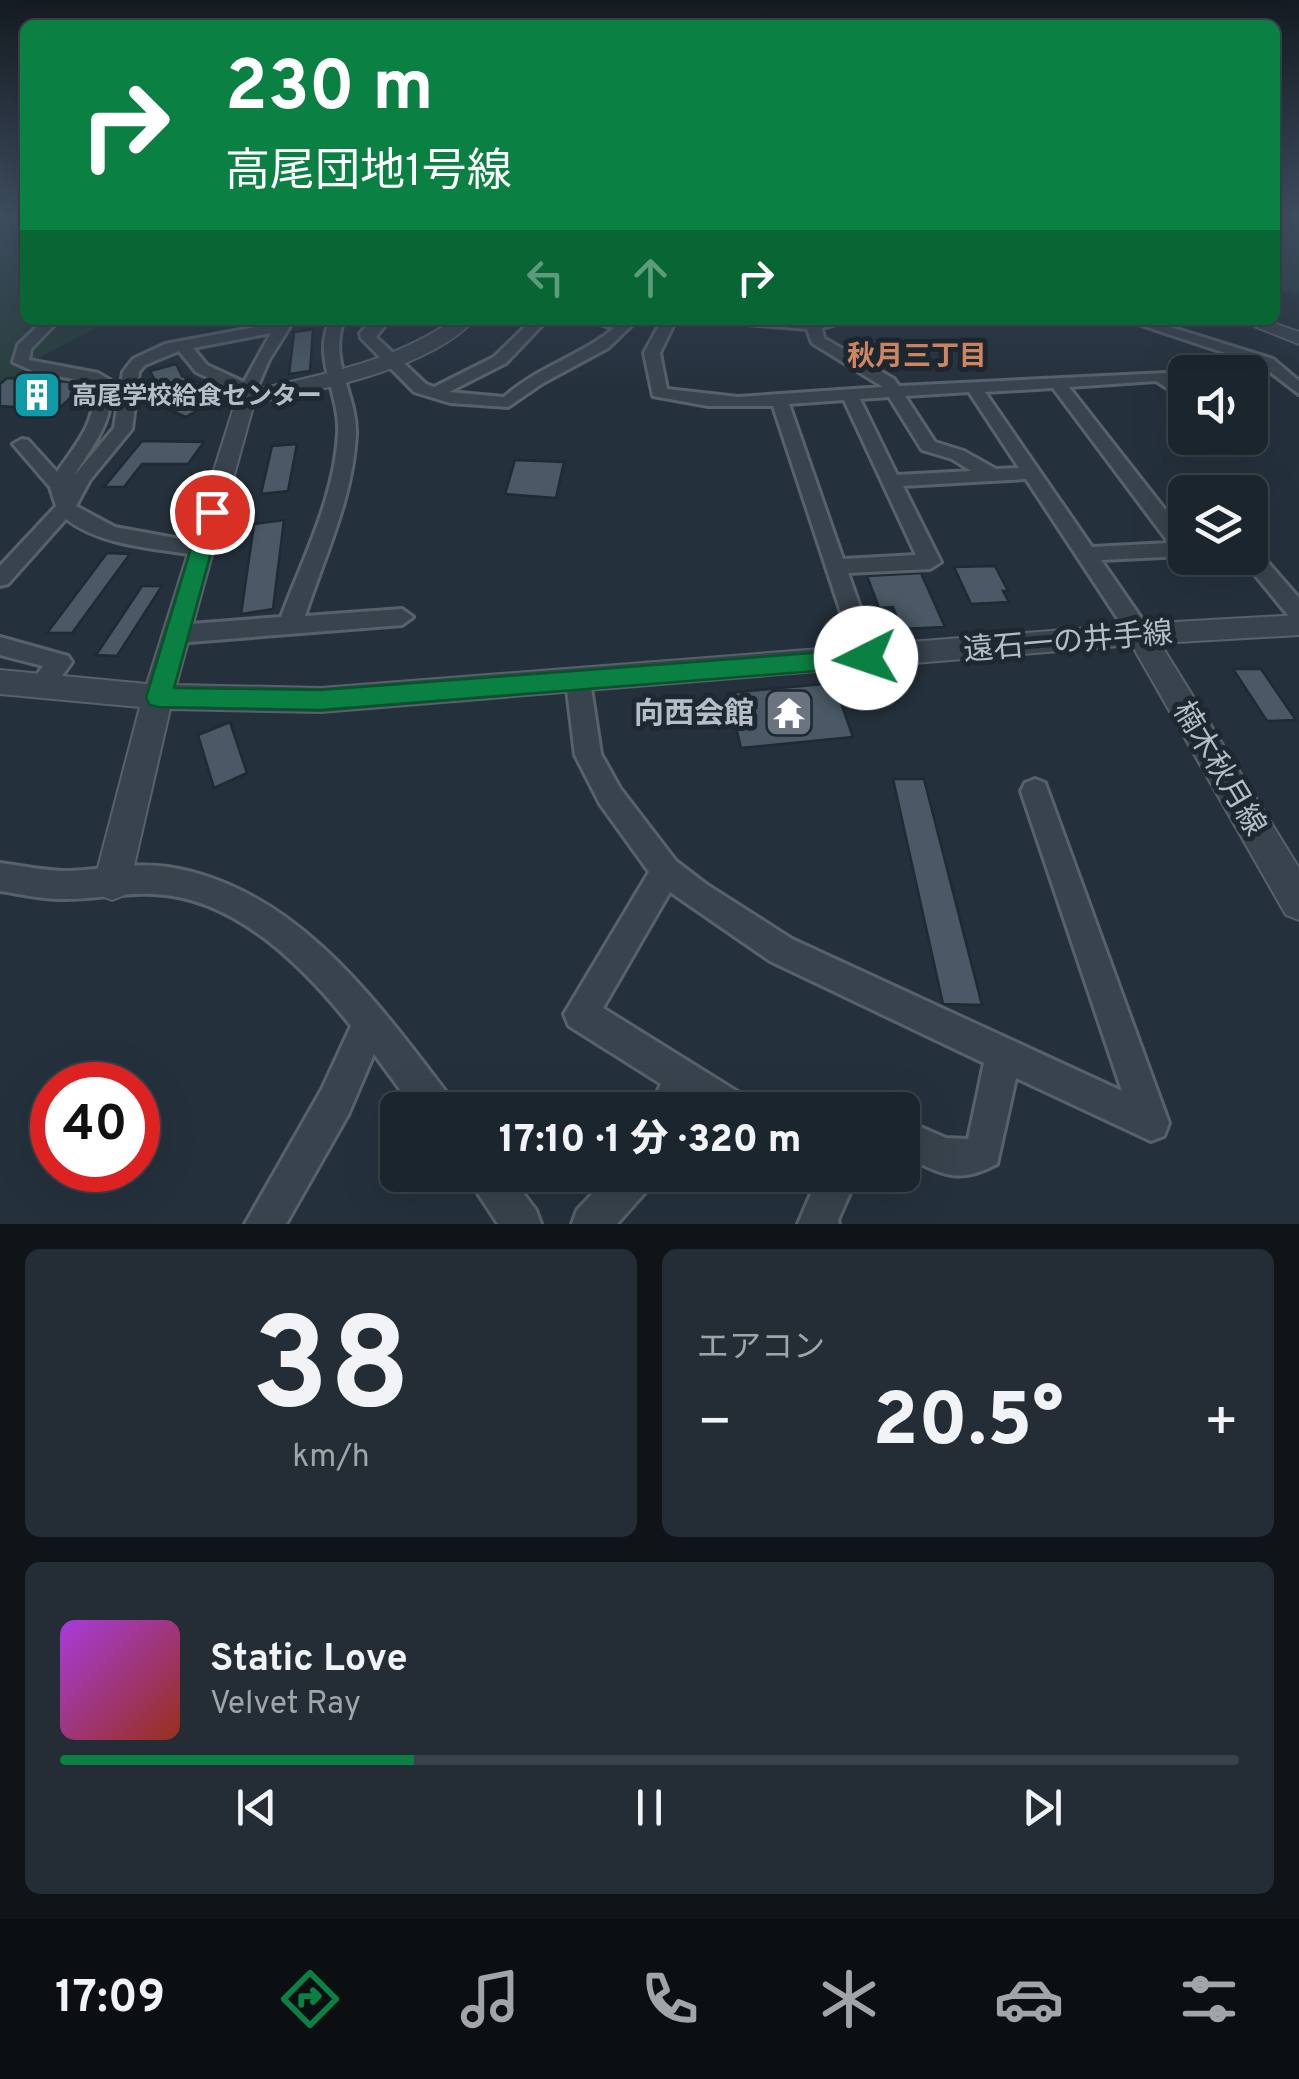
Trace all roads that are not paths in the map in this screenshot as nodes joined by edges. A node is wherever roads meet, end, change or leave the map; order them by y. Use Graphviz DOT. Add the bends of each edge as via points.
graph roads {
  1 [pos="46,325"];
  2 [pos="273,325"];
  3 [pos="283,325"];
  4 [pos="335,325"];
  5 [pos="377,325"];
  6 [pos="457,325"];
  7 [pos="535,325"];
  8 [pos="626,325"];
  9 [pos="666,325"];
  10 [pos="814,325"];
  11 [pos="1166,325"];
  12 [pos="1262,325"];
  13 [pos="1299,338"];
  14 [pos="193,339"];
  15 [pos="391,358"];
  16 [pos="336,376"];
  17 [pos="1168,382"];
  18 [pos="1059,385"];
  19 [pos="975,389"];
  20 [pos="1299,390"];
  21 [pos="892,392"];
  22 [pos="246,393"];
  23 [pos="435,394"];
  24 [pos="848,394"];
  25 [pos="779,399"];
  26 [pos="22,444"];
  27 [pos="1031,473"];
  28 [pos="992,475"];
  29 [pos="890,482"];
  30 [pos="62,497"];
  31 [pos="1168,526"];
  32 [pos="1168,549"];
  33 [pos="201,550"];
  34 [pos="1087,554"];
  35 [pos="837,566"];
  36 [pos="1267,575"];
  37 [pos="0,579"];
  38 [pos="1299,613"];
  39 [pos="402,618"];
  40 [pos="290,624"];
  41 [pos="1299,624"];
  42 [pos="177,634"];
  43 [pos="1140,634"];
  44 [pos="0,646"];
  45 [pos="866,658"];
  46 [pos="578,681"];
  47 [pos="0,682"];
  48 [pos="41,686"];
  49 [pos="158,698"];
  50 [pos="1035,791"];
  51 [pos="666,871"];
  52 [pos="0,877"];
  53 [pos="112,883"];
  54 [pos="1299,902"];
  55 [pos="371,1021"];
  56 [pos="1004,1054"];
  57 [pos="424,1092"];
  58 [pos="672,1092"];
  59 [pos="920,1145"];
  60 [pos="498,1192"];
  61 [pos="620,1192"];
  62 [pos="830,1192"];
  63 [pos="264,1224"];
  64 [pos="522,1224"];
  65 [pos="591,1224"];
  66 [pos="820,1224"];
  1 -- 30 [label="street" via="23,348 21,362 92,375 104,390 100,428 73,462"];
  2 -- 14 [label="street"];
  3 -- 22 [label="street"];
  4 -- 16 [label="street" via="329,341"];
  5 -- 15 [label="street" via="369,338"];
  6 -- 15 [label="street"];
  7 -- 23 [label="street" via="500,360"];
  8 -- 23 [label="street" via="614,340 524,385 508,402"];
  9 -- 25 [label="street" via="652,354 659,392 678,400"];
  10 -- 21 [label="street" via="817,340 888,382"];
  11 -- 20 [label="street" via="1267,362"];
  12 -- 13 [label="street"];
  14 -- 22 [label="street" via="190,361"];
  14 -- 30 [label="street" via="152,354 131,372 123,429"];
  15 -- 16 [label="street"];
  15 -- 23 [label="street"];
  16 -- 22 [label="street" via="280,393"];
  16 -- 40 [label="street" via="348,428 336,494"];
  17 -- 18 [label="street" via="1160,376"];
  18 -- 19 [label="street"];
  18 -- 31 [label="street"];
  19 -- 21 [label="street"];
  19 -- 27 [label="street"];
  21 -- 24 [label="street"];
  21 -- 28 [label="street" via="928,446"];
  22 -- 33 [label="street"];
  24 -- 25 [label="street"];
  24 -- 29 [label="street"];
  25 -- 35 [label="street"];
  26 -- 30 [label="street"];
  27 -- 28 [label="street"];
  27 -- 34 [label="street"];
  28 -- 29 [label="street"];
  29 -- 35 [label="street" via="930,562"];
  30 -- 33 [label="street" via="84,523"];
  30 -- 37 [label="street"];
  32 -- 34 [label="street"];
  33 -- 42 [label="street"];
  34 -- 43 [label="street"];
  35 -- 45 [label="street"];
  36 -- 38 [label="street"];
  39 -- 40 [label="street"];
  40 -- 42 [label="street"];
  41 -- 43 [label="street, 遠石一の井手線"];
  42 -- 49 [label="street"];
  43 -- 45 [label="street, 遠石一の井手線"];
  43 -- 54 [label="street, 楠木秋月線"];
  44 -- 48 [label="street" via="60,662"];
  45 -- 46 [label="street, 遠石一の井手線"];
  46 -- 49 [label="street, 遠石一の井手線" via="321,700"];
  46 -- 51 [label="street" via="588,755"];
  47 -- 48 [label="street, 遠石一の井手線"];
  48 -- 49 [label="street, 遠石一の井手線"];
  49 -- 53 [label="street"];
  50 -- 56 [label="street" via="1152,1123"];
  51 -- 56 [label="street" via="780,950"];
  51 -- 58 [label="street" via="582,1014"];
  52 -- 53 [label="street"];
  53 -- 55 [label="street" via="168,880 220,896 299,944"];
  55 -- 57 [label="street"];
  55 -- 63 [label="street" via="335,1102"];
  56 -- 59 [label="street" via="984,1151 957,1161"];
  60 -- 64 [label="street"];
  61 -- 65 [label="street"];
  62 -- 66 [label="street"];
}
